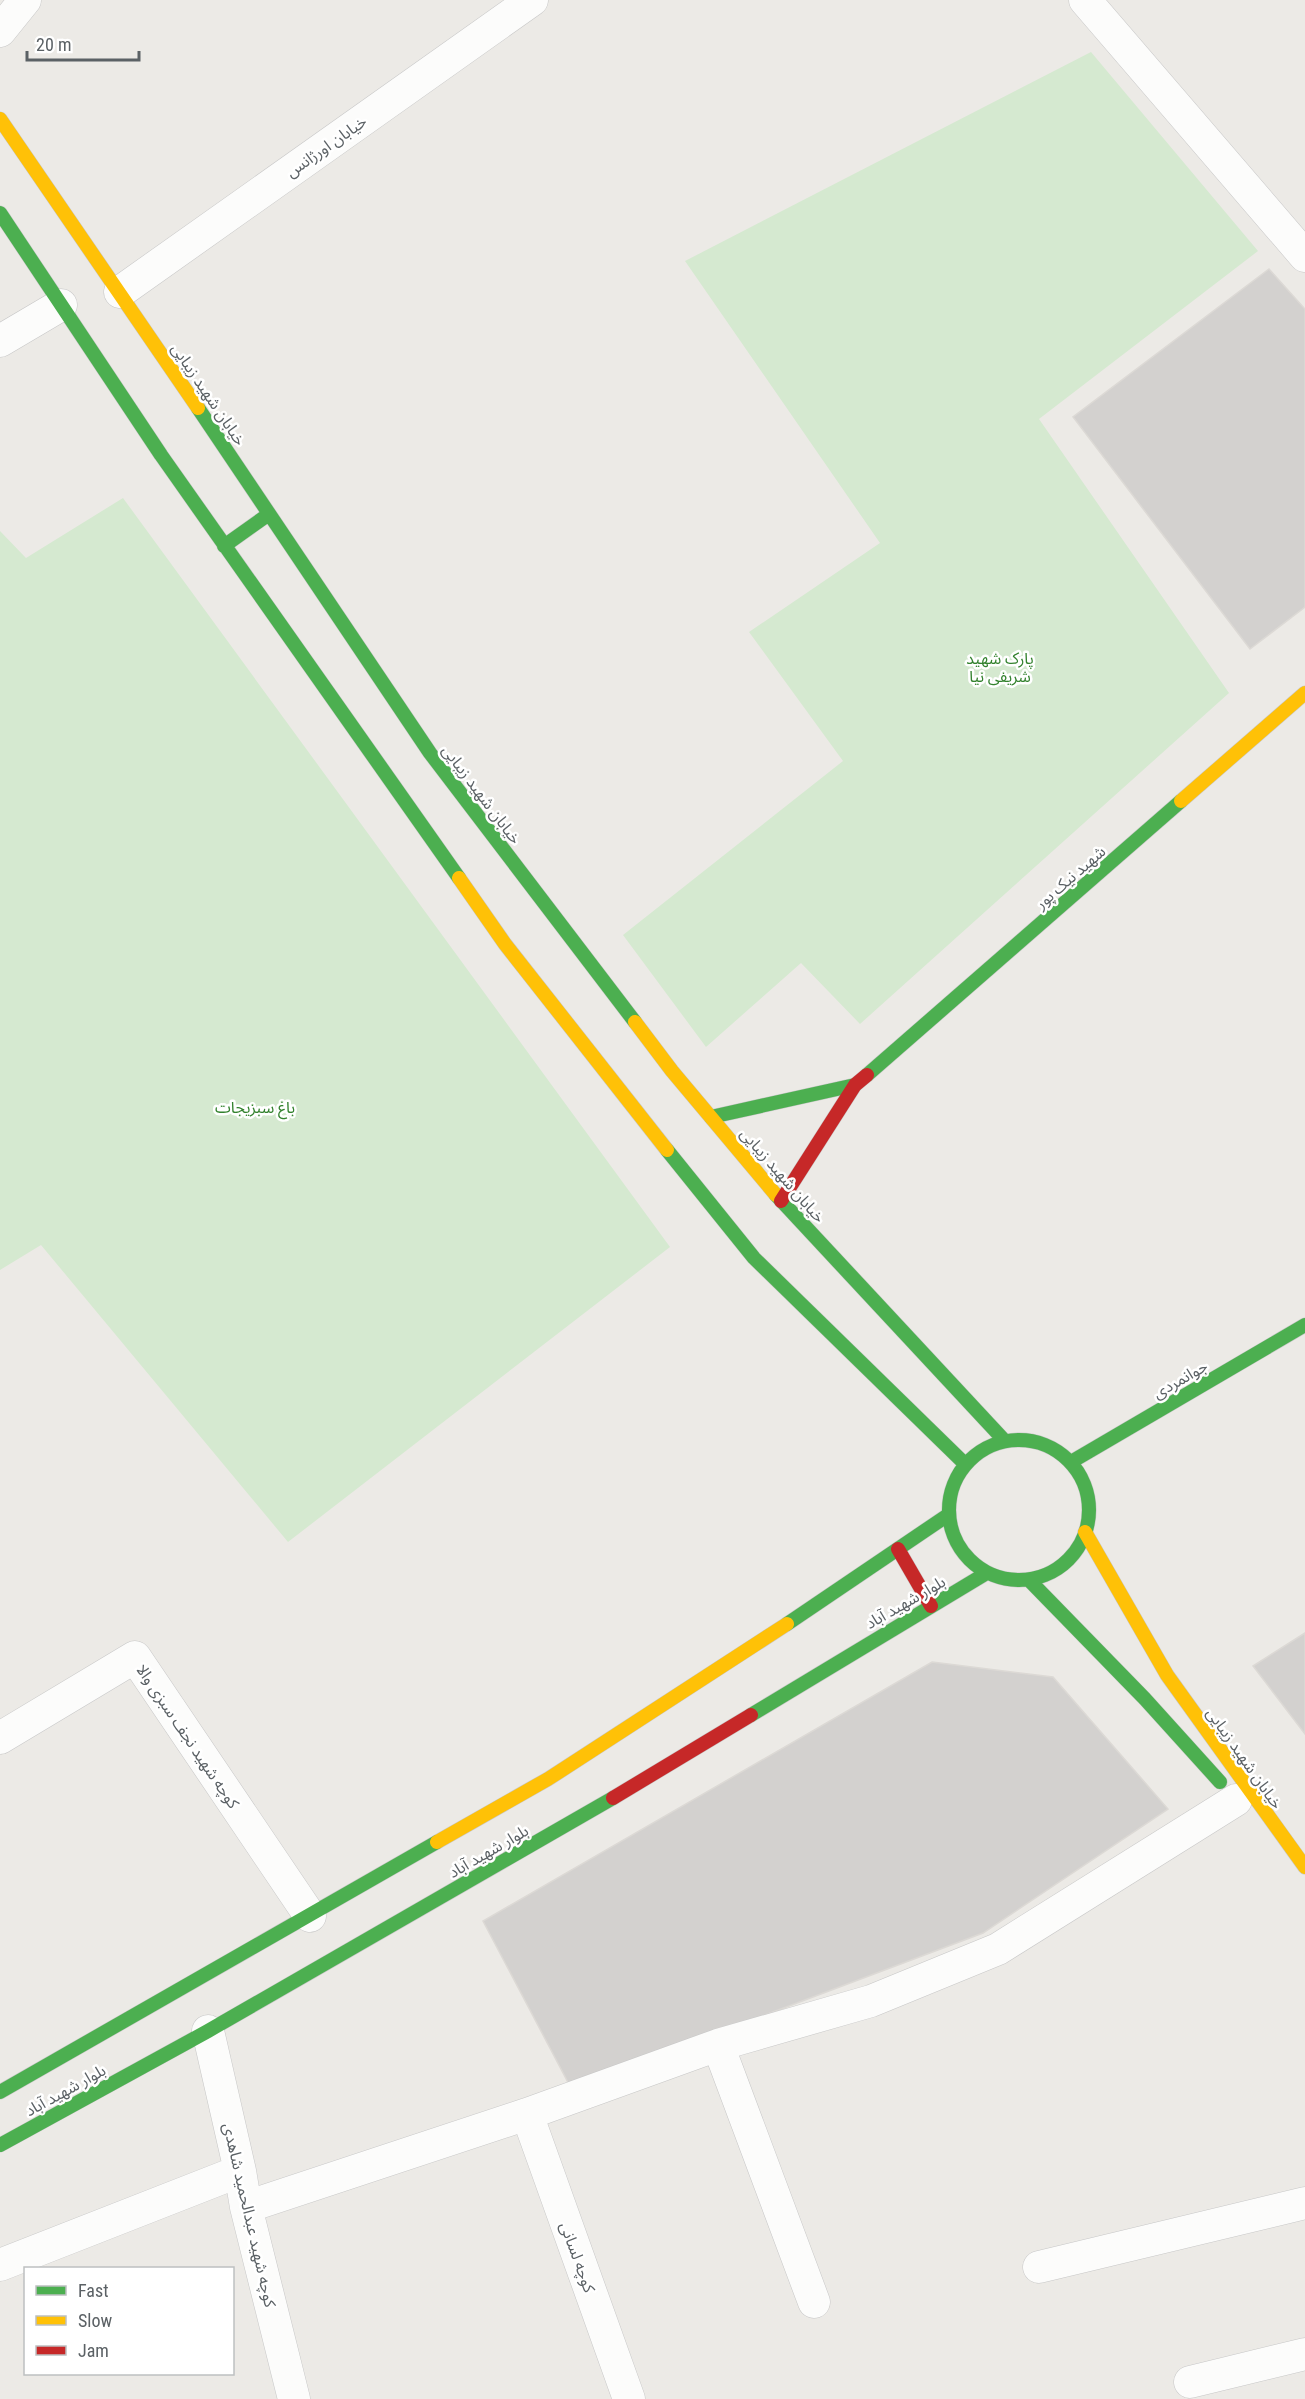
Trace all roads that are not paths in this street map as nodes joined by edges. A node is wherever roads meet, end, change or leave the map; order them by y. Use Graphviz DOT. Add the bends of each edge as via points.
graph roads {
  1 [pos="25,0"];
  2 [pos="532,0"];
  3 [pos="1084,0"];
  4 [pos="0,31"];
  5 [pos="0,119"];
  6 [pos="0,213"];
  7 [pos="1305,256"];
  8 [pos="120,292"];
  9 [pos="61,305"];
  10 [pos="0,341"];
  11 [pos="269,513"];
  12 [pos="224,546"];
  13 [pos="1305,693"];
  14 [pos="855,1085"];
  15 [pos="711,1117"];
  16 [pos="781,1201"];
  17 [pos="1305,1325"];
  18 [pos="1003,1439"];
  19 [pos="1071,1462"];
  20 [pos="965,1464"];
  21 [pos="948,1515"];
  22 [pos="1085,1532"];
  23 [pos="898,1549"];
  24 [pos="985,1574"];
  25 [pos="1030,1581"];
  26 [pos="931,1606"];
  27 [pos="0,1738"];
  28 [pos="1236,1800"];
  29 [pos="1285,1842"];
  30 [pos="1305,1867"];
  31 [pos="310,1916"];
  32 [pos="208,2031"];
  33 [pos="718,2045"];
  34 [pos="0,2092"];
  35 [pos="527,2114"];
  36 [pos="0,2145"];
  37 [pos="240,2171"];
  38 [pos="1305,2203"];
  39 [pos="246,2207"];
  40 [pos="0,2265"];
  41 [pos="1039,2268"];
  42 [pos="814,2302"];
  43 [pos="1305,2354"];
  44 [pos="1190,2382"];
  45 [pos="294,2399"];
  46 [pos="629,2399"];
  1 -- 4 [label="street"];
  2 -- 8 [label="street, خیابان اورژانس"];
  3 -- 7 [label="street"];
  5 -- 8 [label="main road, خیابان شهید زیبایی"];
  6 -- 9 [label="main road"];
  8 -- 11 [label="main road, خیابان شهید زیبایی"];
  9 -- 10 [label="street"];
  9 -- 12 [label="main road"];
  11 -- 12 [label="main road"];
  11 -- 15 [label="main road, خیابان شهید زیبایی" via="430,753"];
  12 -- 20 [label="main road" via="505,944 754,1258"];
  13 -- 14 [label="main road, شهید نیک پور"];
  14 -- 15 [label="main road, شهید نیک پور"];
  14 -- 16 [label="main road, شهید نیک پور"];
  15 -- 16 [label="main road, خیابان شهید زیبایی"];
  16 -- 18 [label="main road, خیابان شهید زیبایی"];
  17 -- 19 [label="main road, جوانمردی"];
  18 -- 19 [label="main road" via="1042,1443"];
  18 -- 20 [label="main road"];
  19 -- 22 [label="main road" via="1080,1472 1088,1493 1090,1516"];
  20 -- 21 [label="main road" via="951,1491"];
  21 -- 23 [label="main road, بلوار شهید آباد"];
  21 -- 24 [label="main road" via="954,1536"];
  22 -- 25 [label="main road" via="1071,1558 1053,1573"];
  22 -- 29 [label="main road, خیابان شهید زیبایی" via="1167,1675"];
  23 -- 26 [label="main road"];
  23 -- 31 [label="main road, بلوار شهید آباد" via="548,1779"];
  24 -- 25 [label="main road"];
  24 -- 26 [label="main road, بلوار شهید آباد"];
  25 -- 28 [label="main road, خیابان شهید زیبایی"];
  26 -- 32 [label="main road, بلوار شهید آباد" via="590,1812"];
  27 -- 31 [label="street, کوچه شهید نجف سبزی والا" via="135,1657"];
  28 -- 29 [label="main road, خیابان شهید زیبایی"];
  28 -- 33 [label="street" via="998,1949 870,2001"];
  29 -- 30 [label="main road"];
  31 -- 34 [label="main road, بلوار شهید آباد"];
  32 -- 36 [label="main road, بلوار شهید آباد"];
  32 -- 37 [label="street, کوچه شهید عبدالحمید شاهدی"];
  33 -- 35 [label="street"];
  33 -- 42 [label="street"];
  35 -- 39 [label="street"];
  35 -- 46 [label="street, کوچه لسانی"];
  37 -- 39 [label="street, کوچه شهید عبدالحمید شاهدی"];
  37 -- 40 [label="street"];
  38 -- 41 [label="street"];
  39 -- 45 [label="street, کوچه شهید عبدالحمید شاهدی"];
  43 -- 44 [label="street"];
}
